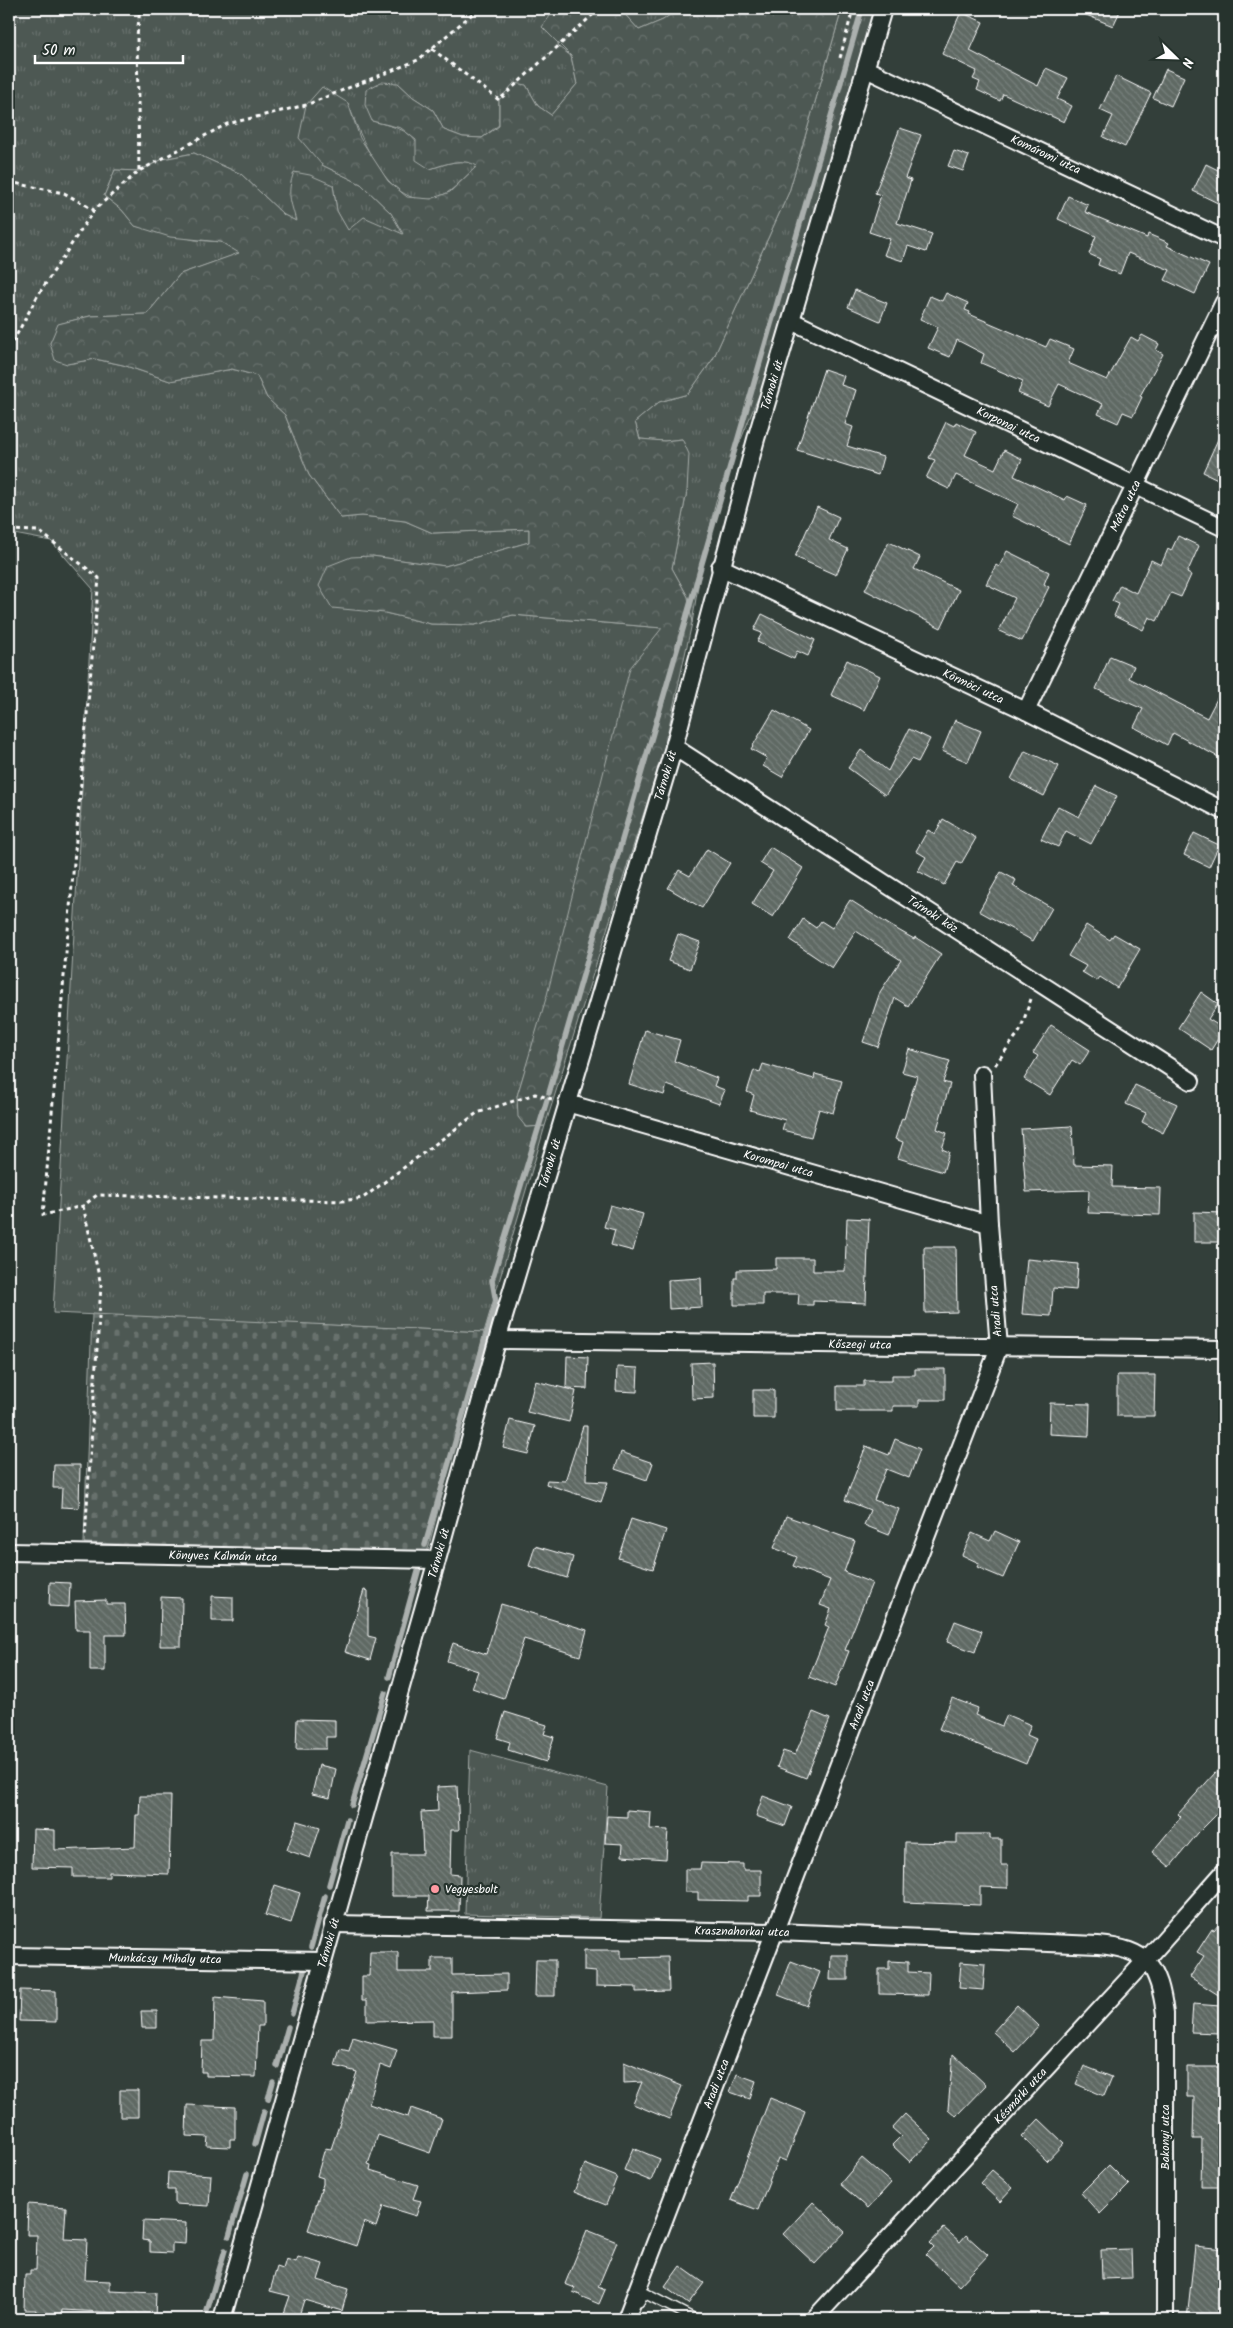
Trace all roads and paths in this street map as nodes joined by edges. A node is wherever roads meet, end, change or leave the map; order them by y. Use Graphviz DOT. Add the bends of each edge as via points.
graph roads {
  1 [pos="140,9"];
  2 [pos="478,9"];
  3 [pos="599,9"];
  4 [pos="852,9"];
  5 [pos="883,9"];
  6 [pos="432,49"];
  7 [pos="840,58"];
  8 [pos="866,69"];
  9 [pos="139,171"];
  10 [pos="9,182"];
  11 [pos="94,210"];
  12 [pos="1224,239"];
  13 [pos="1224,302"];
  14 [pos="792,321"];
  15 [pos="9,349"];
  16 [pos="1137,485"];
  17 [pos="1224,528"];
  18 [pos="9,530"];
  19 [pos="720,568"];
  20 [pos="1026,711"];
  21 [pos="674,747"];
  22 [pos="1224,811"];
  23 [pos="1030,976"];
  24 [pos="982,1074"];
  25 [pos="1190,1081"];
  26 [pos="567,1103"];
  27 [pos="83,1206"];
  28 [pos="988,1224"];
  29 [pos="498,1340"];
  30 [pos="999,1347"];
  31 [pos="1224,1349"];
  32 [pos="84,1543"];
  33 [pos="9,1552"];
  34 [pos="437,1560"];
  35 [pos="1224,1872"];
  36 [pos="333,1924"];
  37 [pos="776,1932"];
  38 [pos="9,1956"];
  39 [pos="1146,1960"];
  40 [pos="323,1961"];
  41 [pos="222,2319"];
  42 [pos="628,2319"];
  43 [pos="695,2319"];
  44 [pos="814,2319"];
  45 [pos="1165,2319"];
  1 -- 9 [label="path" via="137,36"];
  2 -- 6 [label="path"];
  3 -- 6 [label="path" via="499,100"];
  4 -- 7 [label="path"];
  5 -- 8 [label="street, Tárnoki út"];
  6 -- 9 [label="path" via="418,60 306,105 226,124"];
  8 -- 12 [label="street, Komáromi utca"];
  8 -- 14 [label="street, Tárnoki út"];
  9 -- 11 [label="path"];
  10 -- 11 [label="path" via="64,193"];
  11 -- 15 [label="path" via="38,295"];
  13 -- 16 [label="street, Mátra utca"];
  14 -- 16 [label="street, Korponai utca"];
  14 -- 19 [label="street, Tárnoki út"];
  16 -- 17 [label="street, Korponai utca"];
  16 -- 20 [label="street, Mátra utca"];
  18 -- 27 [label="path" via="39,531 99,578 43,1215"];
  19 -- 20 [label="street, Körmöci utca"];
  19 -- 21 [label="street, Tárnoki út"];
  20 -- 22 [label="street, Körmöci utca"];
  21 -- 23 [label="street, Tárnoki köz"];
  21 -- 26 [label="street, Tárnoki út"];
  23 -- 24 [label="path" via="1030,999 1020,1031 1003,1056"];
  23 -- 25 [label="street, Tárnoki köz"];
  24 -- 28 [label="street, Aradi utca"];
  26 -- 27 [label="path" via="535,1094 477,1113 363,1198 342,1201 97,1195"];
  26 -- 28 [label="street, Korompai utca"];
  26 -- 29 [label="street, Tárnoki út"];
  27 -- 32 [label="path" via="101,1285"];
  28 -- 30 [label="street, Aradi utca"];
  29 -- 30 [label="street, Kőszegi utca"];
  29 -- 34 [label="street, Tárnoki út"];
  30 -- 31 [label="street, Kőszegi utca"];
  30 -- 37 [label="street, Aradi utca"];
  33 -- 34 [label="street, Könyves Kálmán utca"];
  34 -- 36 [label="street, Tárnoki út"];
  35 -- 39 [label="street, Késmárki utca"];
  36 -- 37 [label="street, Krasznahorkai utca"];
  36 -- 40 [label="street, Tárnoki út"];
  37 -- 39 [label="street, Krasznahorkai utca" via="1098,1945 1130,1951"];
  37 -- 42 [label="street, Aradi utca"];
  38 -- 40 [label="street, Munkácsy Mihály utca"];
  39 -- 44 [label="street, Késmárki utca"];
  39 -- 45 [label="street, Bakonyi utca" via="1162,1987 1165,2014"];
  40 -- 41 [label="street, Tárnoki út"];
  42 -- 43 [label="lane" via="644,2293"];
}
